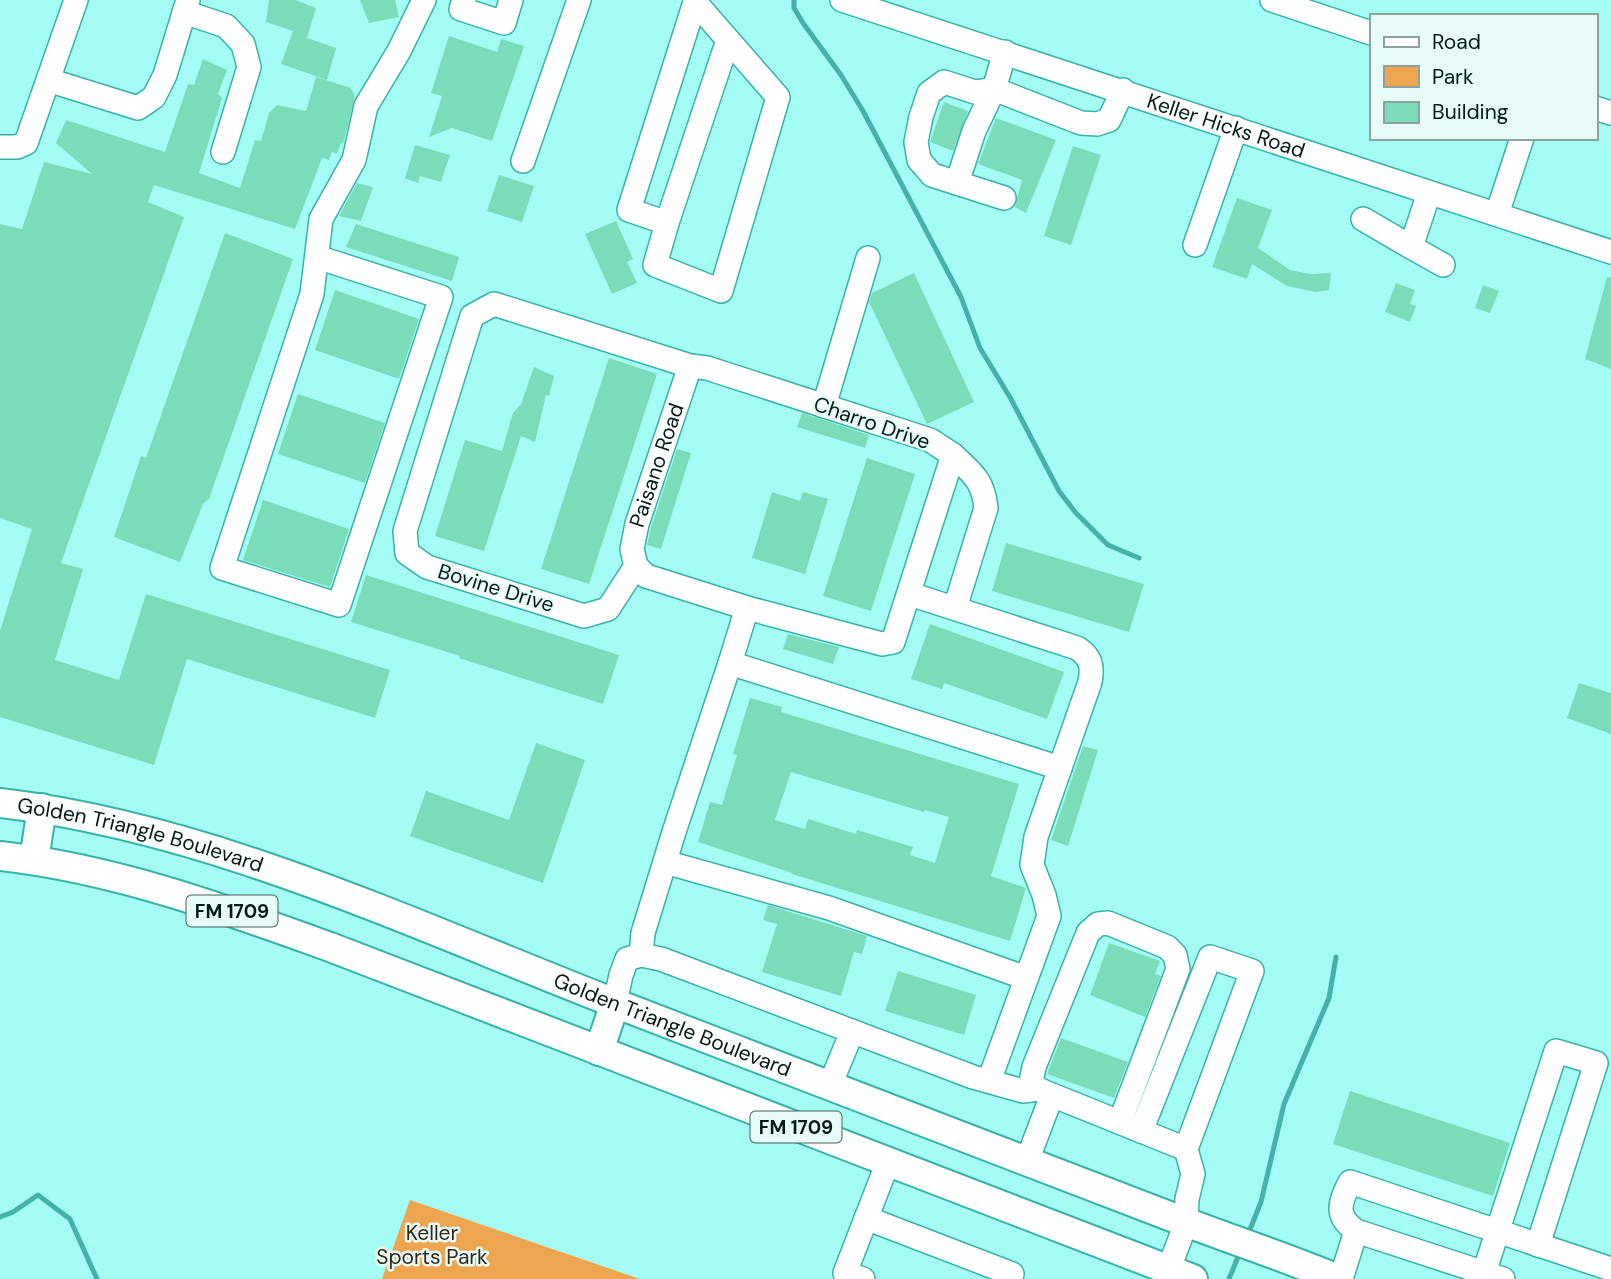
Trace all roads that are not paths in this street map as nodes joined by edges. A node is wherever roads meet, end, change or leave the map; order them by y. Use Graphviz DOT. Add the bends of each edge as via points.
graph roads {
  1 [pos="76,0"];
  2 [pos="424,0"];
  3 [pos="464,0"];
  4 [pos="512,0"];
  5 [pos="579,0"];
  6 [pos="842,0"];
  7 [pos="1272,0"];
  8 [pos="695,1"];
  9 [pos="186,6"];
  10 [pos="1370,33"];
  11 [pos="728,40"];
  12 [pos="1005,52"];
  13 [pos="48,80"];
  14 [pos="994,89"];
  15 [pos="1123,90"];
  16 [pos="1236,128"];
  17 [pos="1521,140"];
  18 [pos="0,147"];
  19 [pos="223,152"];
  20 [pos="523,161"];
  21 [pos="957,183"];
  22 [pos="1429,193"];
  23 [pos="1004,198"];
  24 [pos="1497,214"];
  25 [pos="1363,219"];
  26 [pos="667,223"];
  27 [pos="1195,245"];
  28 [pos="1411,247"];
  29 [pos="1611,252"];
  30 [pos="317,257"];
  31 [pos="868,258"];
  32 [pos="1443,265"];
  33 [pos="691,366"];
  34 [pos="824,406"];
  35 [pos="953,456"];
  36 [pos="636,566"];
  37 [pos="910,594"];
  38 [pos="747,608"];
  39 [pos="955,608"];
  40 [pos="730,663"];
  41 [pos="1060,768"];
  42 [pos="0,803"];
  43 [pos="42,808"];
  44 [pos="0,856"];
  45 [pos="34,860"];
  46 [pos="665,862"];
  47 [pos="642,955"];
  48 [pos="1026,978"];
  49 [pos="615,1003"];
  50 [pos="852,1032"];
  51 [pos="599,1051"];
  52 [pos="1603,1066"];
  53 [pos="989,1081"];
  54 [pos="830,1085"];
  55 [pos="1045,1092"];
  56 [pos="1120,1122"];
  57 [pos="1142,1131"];
  58 [pos="1186,1149"];
  59 [pos="1027,1161"];
  60 [pos="888,1162"];
  61 [pos="866,1218"];
  62 [pos="1198,1227"];
  63 [pos="1356,1231"];
  64 [pos="1498,1231"];
  65 [pos="1538,1245"];
  66 [pos="1611,1269"];
  67 [pos="1179,1276"];
  68 [pos="1490,1277"];
  69 [pos="863,1279"];
  70 [pos="1010,1279"];
  71 [pos="1339,1279"];
  1 -- 13 [label="street"];
  2 -- 30 [label="street" via="366,106 354,160 321,219"];
  3 -- 4 [label="street" via="461,9 504,23"];
  5 -- 20 [label="street"];
  6 -- 12 [label="street, Keller Hicks Road"];
  7 -- 10 [label="street"];
  8 -- 11 [label="street"];
  8 -- 26 [label="street" via="629,210"];
  9 -- 13 [label="street" via="165,75 154,97 138,108"];
  9 -- 19 [label="street" via="226,26 243,44 249,67"];
  11 -- 26 [label="street"];
  11 -- 26 [label="street" via="778,97 721,291 655,265"];
  12 -- 14 [label="street"];
  12 -- 15 [label="street, Keller Hicks Road"];
  13 -- 18 [label="street" via="26,143"];
  14 -- 15 [label="street" via="1081,123 1097,124 1109,120"];
  14 -- 21 [label="street"];
  14 -- 21 [label="street" via="975,92 944,82 929,93 916,142 919,160 932,175"];
  15 -- 16 [label="street, Keller Hicks Road"];
  16 -- 22 [label="street, Keller Hicks Road"];
  16 -- 27 [label="street"];
  17 -- 24 [label="street"];
  21 -- 23 [label="street"];
  22 -- 24 [label="street, Keller Hicks Road"];
  22 -- 28 [label="street"];
  24 -- 29 [label="street, Keller Hicks Road"];
  25 -- 28 [label="street"];
  28 -- 32 [label="street"];
  30 -- 30 [label="street" via="312,295 222,568 339,605 441,296"];
  31 -- 34 [label="street"];
  33 -- 34 [label="street, Charro Drive"];
  33 -- 36 [label="street, Paisano Road" via="637,524 632,549"];
  33 -- 36 [label="street, Bovine Drive" via="494,304 471,316 405,531 407,552 427,567 584,616 608,609"];
  34 -- 35 [label="street, Charro Drive" via="930,440"];
  35 -- 37 [label="street, Charro Drive"];
  35 -- 39 [label="street" via="978,478 986,508"];
  36 -- 38 [label="street" via="646,576"];
  37 -- 38 [label="street" via="893,642 882,644"];
  37 -- 39 [label="street"];
  38 -- 40 [label="street"];
  39 -- 41 [label="street" via="1077,648 1089,658 1093,669 1090,682"];
  40 -- 41 [label="street"];
  40 -- 46 [label="street"];
  41 -- 48 [label="street" via="1036,837 1032,865 1049,916"];
  42 -- 43 [label="main road, Golden Triangle Boulevard / FM 1709"];
  43 -- 45 [label="main road"];
  43 -- 49 [label="main road, Golden Triangle Boulevard / FM 1709" via="140,829 229,855"];
  44 -- 45 [label="main road, Golden Triangle Boulevard / FM 1709"];
  45 -- 51 [label="main road, Golden Triangle Boulevard / FM 1709" via="128,879 213,904"];
  46 -- 47 [label="street" via="643,933"];
  46 -- 48 [label="street" via="829,908"];
  47 -- 49 [label="street" via="627,959"];
  47 -- 50 [label="street"];
  48 -- 53 [label="street"];
  49 -- 51 [label="main road"];
  49 -- 54 [label="main road, Golden Triangle Boulevard / FM 1709"];
  50 -- 53 [label="street"];
  50 -- 54 [label="street"];
  51 -- 60 [label="main road, Golden Triangle Boulevard / FM 1709"];
  52 -- 64 [label="street" via="1556,1051"];
  52 -- 65 [label="street"];
  53 -- 55 [label="street"];
  54 -- 59 [label="main road, Golden Triangle Boulevard / FM 1709"];
  55 -- 56 [label="street"];
  55 -- 56 [label="street" via="1031,1082 1034,1067 1088,933 1098,924 1108,923 1167,947 1178,969"];
  55 -- 59 [label="street"];
  56 -- 57 [label="street"];
  57 -- 58 [label="street"];
  57 -- 58 [label="street" via="1210,957 1252,971"];
  58 -- 62 [label="street" via="1193,1174 1187,1199"];
  59 -- 62 [label="main road, Golden Triangle Boulevard / FM 1709"];
  60 -- 61 [label="street"];
  60 -- 67 [label="main road, Golden Triangle Boulevard / FM 1709"];
  61 -- 69 [label="street" via="845,1273"];
  61 -- 70 [label="street" via="1012,1274"];
  62 -- 67 [label="street"];
  62 -- 71 [label="main road, Golden Triangle Boulevard / FM 1709"];
  63 -- 64 [label="street" via="1344,1222 1342,1213 1341,1200 1350,1182"];
  63 -- 68 [label="street"];
  63 -- 71 [label="street"];
  64 -- 65 [label="street"];
  64 -- 68 [label="street"];
  65 -- 66 [label="street"];
}
